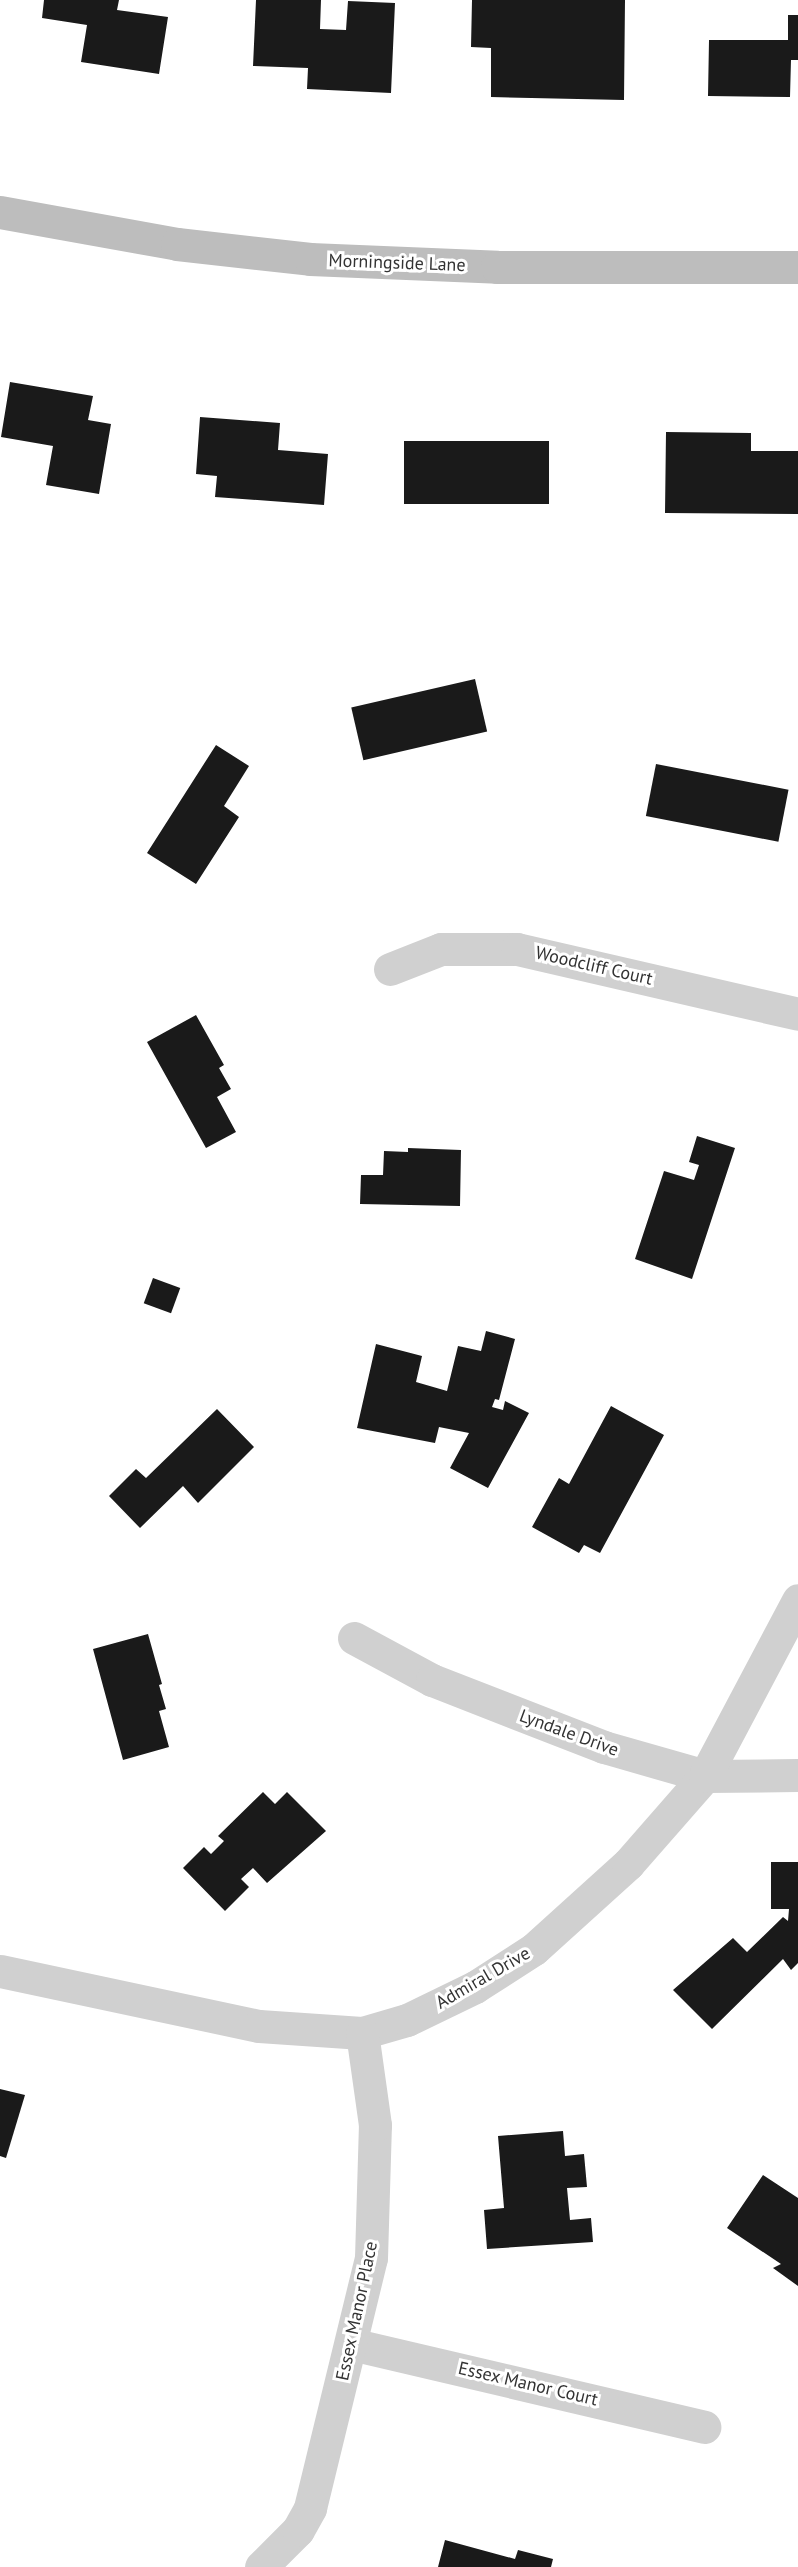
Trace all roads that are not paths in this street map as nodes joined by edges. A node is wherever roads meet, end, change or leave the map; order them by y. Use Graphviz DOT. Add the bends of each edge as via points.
graph roads {
  1 [pos="0,212"];
  2 [pos="798,267"];
  3 [pos="390,969"];
  4 [pos="798,1014"];
  5 [pos="798,1600"];
  6 [pos="354,1638"];
  7 [pos="798,1775"];
  8 [pos="705,1776"];
  9 [pos="0,1971"];
  10 [pos="362,2033"];
  11 [pos="351,2344"];
  12 [pos="704,2427"];
  13 [pos="261,2567"];
  1 -- 2 [label="main road, Morningside Lane" via="177,244 310,259 497,267"];
  3 -- 4 [label="street, Woodcliff Court" via="441,949 517,949"];
  5 -- 8 [label="street, Admiral Drive"];
  6 -- 8 [label="street, Lyndale Drive" via="464,1693 603,1748"];
  7 -- 8 [label="street, Lyndale Drive"];
  8 -- 10 [label="street, Admiral Drive" via="628,1864 534,1949 475,1987 407,2020"];
  9 -- 10 [label="street, Admiral Drive" via="259,2026"];
  10 -- 11 [label="street, Essex Manor Place" via="375,2126 376,2199 370,2258"];
  11 -- 12 [label="street, Essex Manor Court"];
  11 -- 13 [label="street, Essex Manor Place" via="310,2508 298,2530"];
}
